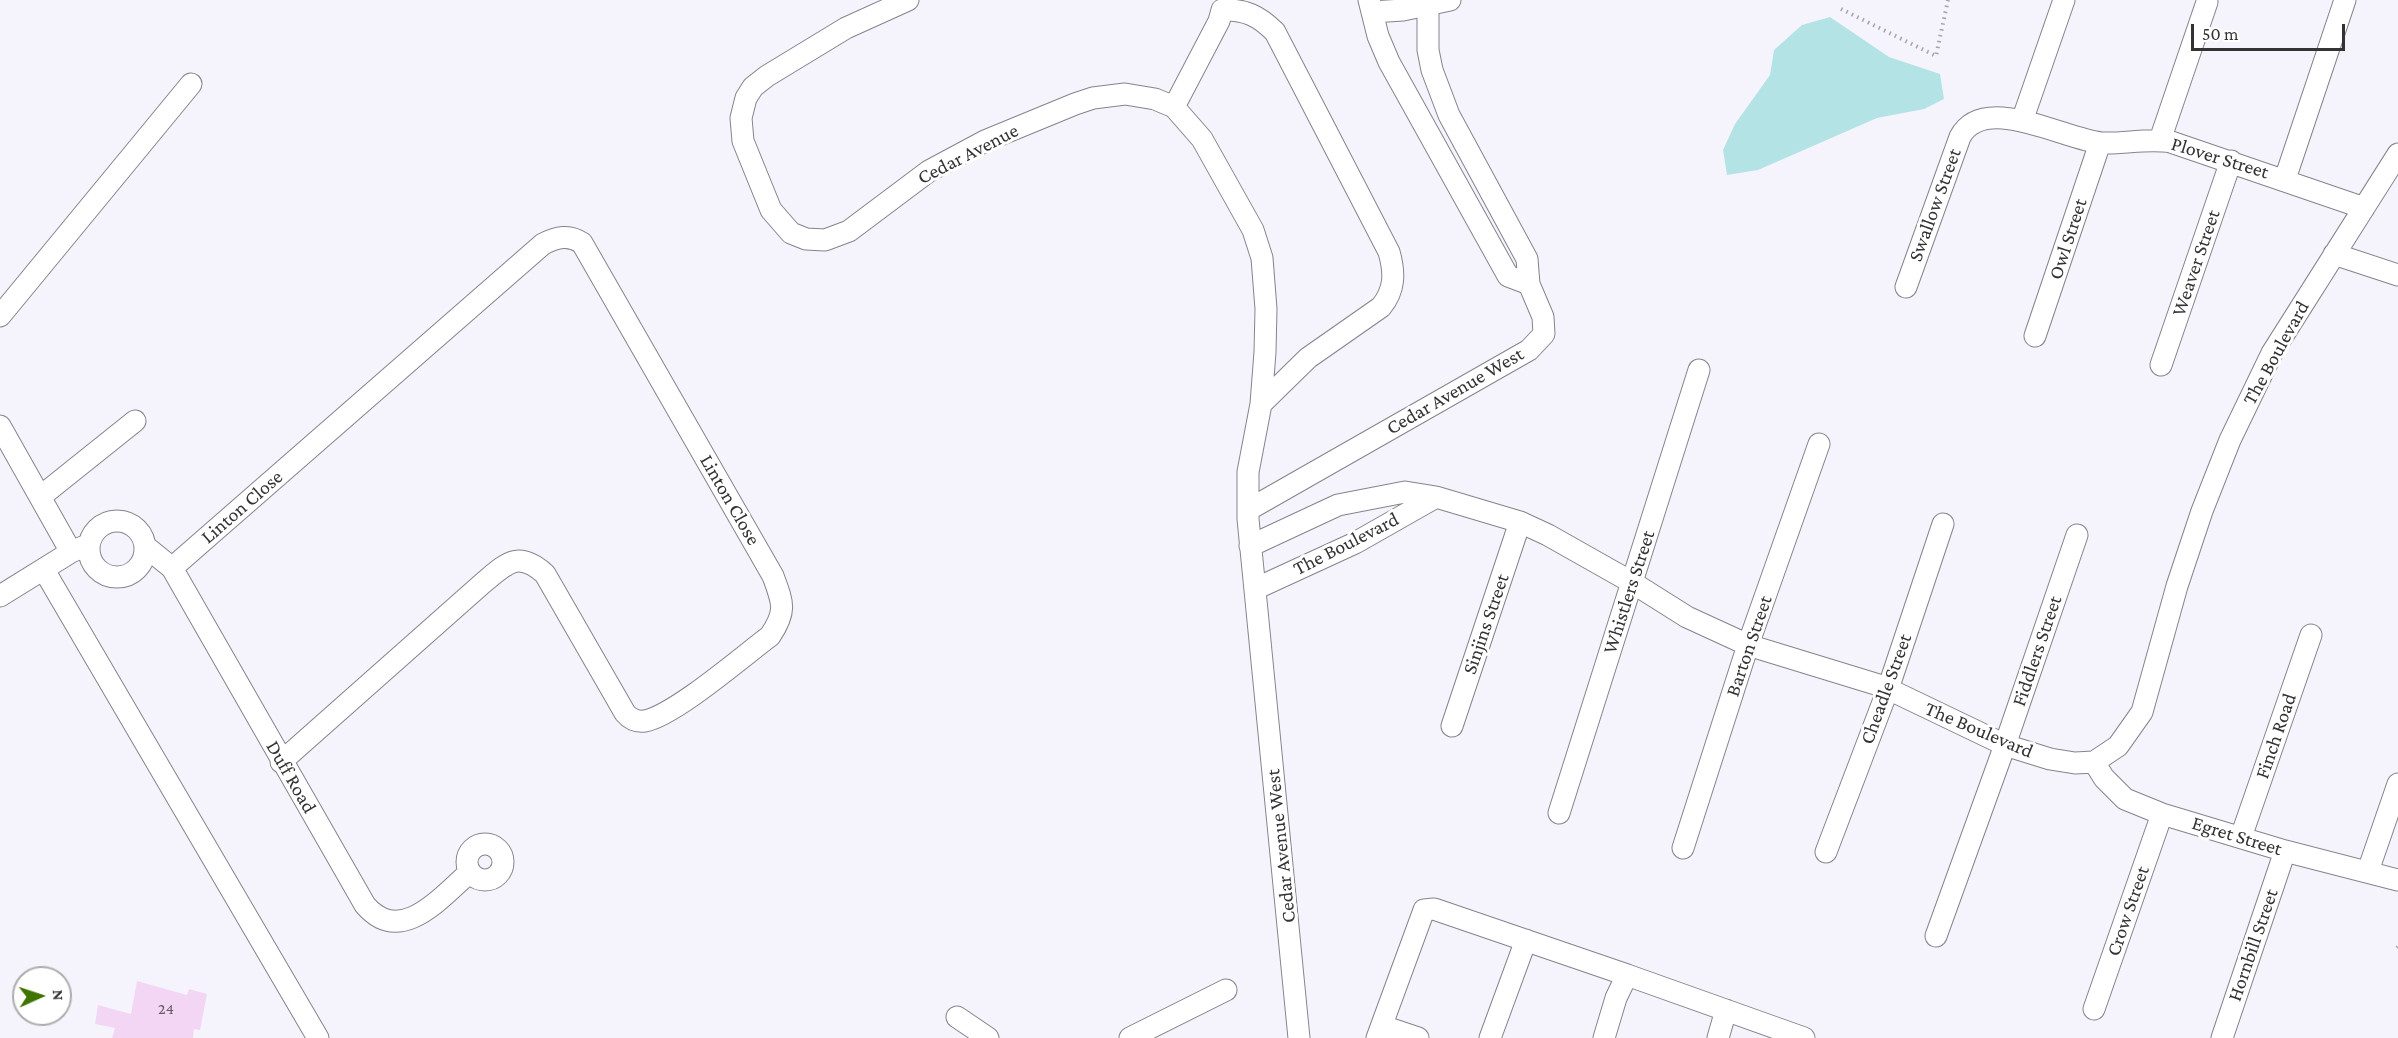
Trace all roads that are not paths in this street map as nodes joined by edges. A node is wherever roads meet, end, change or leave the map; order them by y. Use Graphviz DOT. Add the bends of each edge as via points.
graph roads {
  1 [pos="908,0"];
  2 [pos="1450,0"];
  3 [pos="2064,0"];
  4 [pos="2345,0"];
  5 [pos="2207,2"];
  6 [pos="1222,5"];
  7 [pos="1428,5"];
  8 [pos="1371,6"];
  9 [pos="1432,70"];
  10 [pos="1400,81"];
  11 [pos="191,84"];
  12 [pos="1174,107"];
  13 [pos="2022,121"];
  14 [pos="1967,125"];
  15 [pos="2160,140"];
  16 [pos="2100,143"];
  17 [pos="2398,154"];
  18 [pos="2231,161"];
  19 [pos="2285,179"];
  20 [pos="2364,208"];
  21 [pos="2334,254"];
  22 [pos="2398,275"];
  23 [pos="1529,284"];
  24 [pos="1906,287"];
  25 [pos="0,316"];
  26 [pos="2036,336"];
  27 [pos="2161,365"];
  28 [pos="1699,370"];
  29 [pos="1262,404"];
  30 [pos="135,421"];
  31 [pos="0,426"];
  32 [pos="1819,444"];
  33 [pos="40,497"];
  34 [pos="1437,497"];
  35 [pos="1248,510"];
  36 [pos="1520,522"];
  37 [pos="1943,524"];
  38 [pos="2077,535"];
  39 [pos="145,546"];
  40 [pos="1250,546"];
  41 [pos="80,548"];
  42 [pos="172,568"];
  43 [pos="44,570"];
  44 [pos="1633,583"];
  45 [pos="1255,589"];
  46 [pos="0,596"];
  47 [pos="2311,635"];
  48 [pos="1748,645"];
  49 [pos="1888,688"];
  50 [pos="1452,726"];
  51 [pos="2006,745"];
  52 [pos="281,762"];
  53 [pos="2094,762"];
  54 [pos="2398,784"];
  55 [pos="1559,813"];
  56 [pos="2162,814"];
  57 [pos="2241,837"];
  58 [pos="1683,848"];
  59 [pos="2285,851"];
  60 [pos="1826,852"];
  61 [pos="2368,871"];
  62 [pos="470,873"];
  63 [pos="2398,880"];
  64 [pos="1936,936"];
  65 [pos="1526,940"];
  66 [pos="1627,975"];
  67 [pos="1226,990"];
  68 [pos="2094,1009"];
  69 [pos="1726,1010"];
  70 [pos="957,1017"];
  71 [pos="1162,1031"];
  72 [pos="1379,1032"];
  73 [pos="318,1038"];
  74 [pos="988,1038"];
  75 [pos="1130,1038"];
  76 [pos="1299,1038"];
  77 [pos="1418,1038"];
  78 [pos="1490,1038"];
  79 [pos="1604,1038"];
  80 [pos="1718,1038"];
  81 [pos="1804,1038"];
  82 [pos="2222,1038"];
  1 -- 12 [label="street, Cedar Avenue" via="846,28 767,76 746,98 741,118 742,141 771,210 791,233 816,240 849,231 929,171 985,141 1093,98 1125,94"];
  2 -- 7 [label="street"];
  3 -- 13 [label="street"];
  4 -- 19 [label="street"];
  5 -- 15 [label="street"];
  6 -- 12 [label="street" via="1219,21"];
  6 -- 29 [label="street" via="1255,15 1275,32 1383,238 1393,266 1392,287 1381,307 1308,358"];
  7 -- 8 [label="street"];
  7 -- 9 [label="street"];
  8 -- 10 [label="street" via="1378,36"];
  9 -- 10 [label="street"];
  9 -- 23 [label="street" via="1449,115 1527,259"];
  10 -- 23 [label="street" via="1508,276"];
  11 -- 25 [label="street"];
  12 -- 29 [label="street" via="1202,139 1258,243 1266,309"];
  13 -- 14 [label="street, Plover Street" via="1987,118"];
  13 -- 16 [label="street, Plover Street"];
  14 -- 24 [label="street, Swallow Street" via="1959,136"];
  15 -- 16 [label="street, Plover Street"];
  15 -- 18 [label="street, Plover Street"];
  16 -- 26 [label="street, Owl Street"];
  17 -- 20 [label="street, The Boulevard"];
  18 -- 19 [label="street, Plover Street"];
  18 -- 27 [label="street, Weaver Street"];
  19 -- 20 [label="street, Plover Street"];
  20 -- 21 [label="street, The Boulevard"];
  21 -- 22 [label="street"];
  21 -- 53 [label="street, The Boulevard" via="2272,353 2230,440 2176,586 2142,712 2118,746"];
  23 -- 35 [label="street, Cedar Avenue West" via="1544,334 1529,350"];
  28 -- 44 [label="street, Whistlers Street"];
  29 -- 35 [label="street, Cedar Avenue West" via="1248,472"];
  30 -- 33 [label="street"];
  31 -- 33 [label="street"];
  32 -- 48 [label="street, Barton Street"];
  33 -- 41 [label="street"];
  34 -- 36 [label="street, The Boulevard"];
  34 -- 40 [label="street, The Boulevard" via="1405,492 1338,505"];
  34 -- 45 [label="street, The Boulevard" via="1355,543"];
  35 -- 40 [label="street, Cedar Avenue West"];
  36 -- 44 [label="street, The Boulevard"];
  36 -- 50 [label="street, Sinjins Street"];
  37 -- 49 [label="street, Cheadle Street"];
  38 -- 51 [label="street, Fiddlers Street"];
  39 -- 41 [label="street" via="130,524 112,521 97,529"];
  39 -- 41 [label="street" via="135,571 117,577 99,571"];
  39 -- 42 [label="street, Duff Road"];
  40 -- 45 [label="street, Cedar Avenue West"];
  41 -- 43 [label="street"];
  42 -- 52 [label="street, Duff Road"];
  42 -- 52 [label="street, Linton Close" via="543,244 565,237 582,243 779,592 781,620 770,636 670,711 644,722 625,712 545,574 528,561 516,560 483,583"];
  43 -- 46 [label="street"];
  43 -- 73 [label="street"];
  44 -- 48 [label="street, The Boulevard" via="1687,617"];
  44 -- 55 [label="street, Whistlers Street"];
  45 -- 76 [label="street, Cedar Avenue West"];
  47 -- 57 [label="street, Finch Road"];
  48 -- 49 [label="street, The Boulevard"];
  48 -- 58 [label="street, Barton Street"];
  49 -- 51 [label="street, The Boulevard"];
  49 -- 60 [label="street, Cheadle Street"];
  51 -- 53 [label="street, The Boulevard" via="2050,759"];
  51 -- 64 [label="street, Fiddlers Street"];
  52 -- 62 [label="street, Duff Road" via="365,905 378,917 394,922 409,920"];
  53 -- 56 [label="street, Egret Street" via="2116,792"];
  54 -- 61 [label="street"];
  56 -- 57 [label="street, Egret Street"];
  56 -- 68 [label="street, Crow Street"];
  57 -- 59 [label="street, Egret Street"];
  59 -- 61 [label="street, Egret Street"];
  59 -- 82 [label="street, Hornbill Street"];
  61 -- 63 [label="street, Egret Street"];
  65 -- 66 [label="street"];
  65 -- 72 [label="street" via="1434,909 1424,910"];
  65 -- 78 [label="street"];
  66 -- 69 [label="street"];
  66 -- 79 [label="street"];
  67 -- 71 [label="street"];
  69 -- 80 [label="street"];
  69 -- 81 [label="street"];
  70 -- 74 [label="street"];
  71 -- 75 [label="street"];
  72 -- 77 [label="street"];
}
